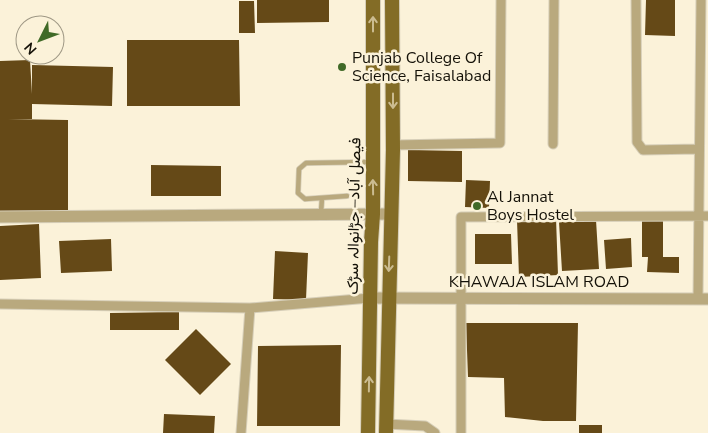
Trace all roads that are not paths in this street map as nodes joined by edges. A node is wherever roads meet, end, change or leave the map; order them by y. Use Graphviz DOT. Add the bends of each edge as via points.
graph roads {
  1 [pos="373,0"];
  2 [pos="392,0"];
  3 [pos="501,0"];
  4 [pos="554,0"];
  5 [pos="636,0"];
  6 [pos="701,0"];
  7 [pos="704,46"];
  8 [pos="703,103"];
  9 [pos="553,144"];
  10 [pos="393,145"];
  11 [pos="698,149"];
  12 [pos="373,162"];
  13 [pos="347,196"];
  14 [pos="322,198"];
  15 [pos="321,214"];
  16 [pos="374,214"];
  17 [pos="391,214"];
  18 [pos="698,216"];
  19 [pos="708,216"];
  20 [pos="0,217"];
  21 [pos="370,298"];
  22 [pos="388,298"];
  23 [pos="461,298"];
  24 [pos="703,299"];
  25 [pos="0,304"];
  26 [pos="250,308"];
  27 [pos="386,429"];
  28 [pos="241,433"];
  29 [pos="368,433"];
  30 [pos="435,433"];
  31 [pos="461,433"];
  12 -- 1 [label="main road, فیصل آباد– جڑانوالہ سڑک, one-way"];
  2 -- 10 [label="main road, one-way"];
  3 -- 10 [label="street" via="500,143"];
  4 -- 9 [label="street"];
  5 -- 11 [label="street" via="639,148"];
  6 -- 7 [label="street"];
  7 -- 8 [label="street"];
  8 -- 11 [label="street"];
  10 -- 17 [label="main road"];
  11 -- 18 [label="street"];
  12 -- 14 [label="lane" via="306,163 299,169 298,193 304,199"];
  16 -- 12 [label="main road, فیصل آباد– جڑانوالہ سڑک, one-way"];
  13 -- 14 [label="lane"];
  14 -- 15 [label="lane"];
  15 -- 16 [label="street"];
  15 -- 20 [label="street"];
  16 -- 17 [label="street"];
  16 -- 21 [label="main road, فیصل آباد– جڑانوالہ سڑک"];
  17 -- 22 [label="main road, one-way"];
  18 -- 19 [label="street"];
  18 -- 23 [label="street" via="465,215 460,221"];
  18 -- 24 [label="street"];
  21 -- 22 [label="street, KHAWAJA ISLAM ROAD"];
  21 -- 26 [label="street"];
  29 -- 21 [label="main road, فیصل آباد– جڑانوالہ سڑک, one-way"];
  22 -- 23 [label="street, KHAWAJA ISLAM ROAD"];
  22 -- 27 [label="main road"];
  23 -- 24 [label="street, KHAWAJA ISLAM ROAD"];
  23 -- 31 [label="street"];
  25 -- 26 [label="street"];
  26 -- 28 [label="street"];
  27 -- 30 [label="street" via="425,426"];
}
